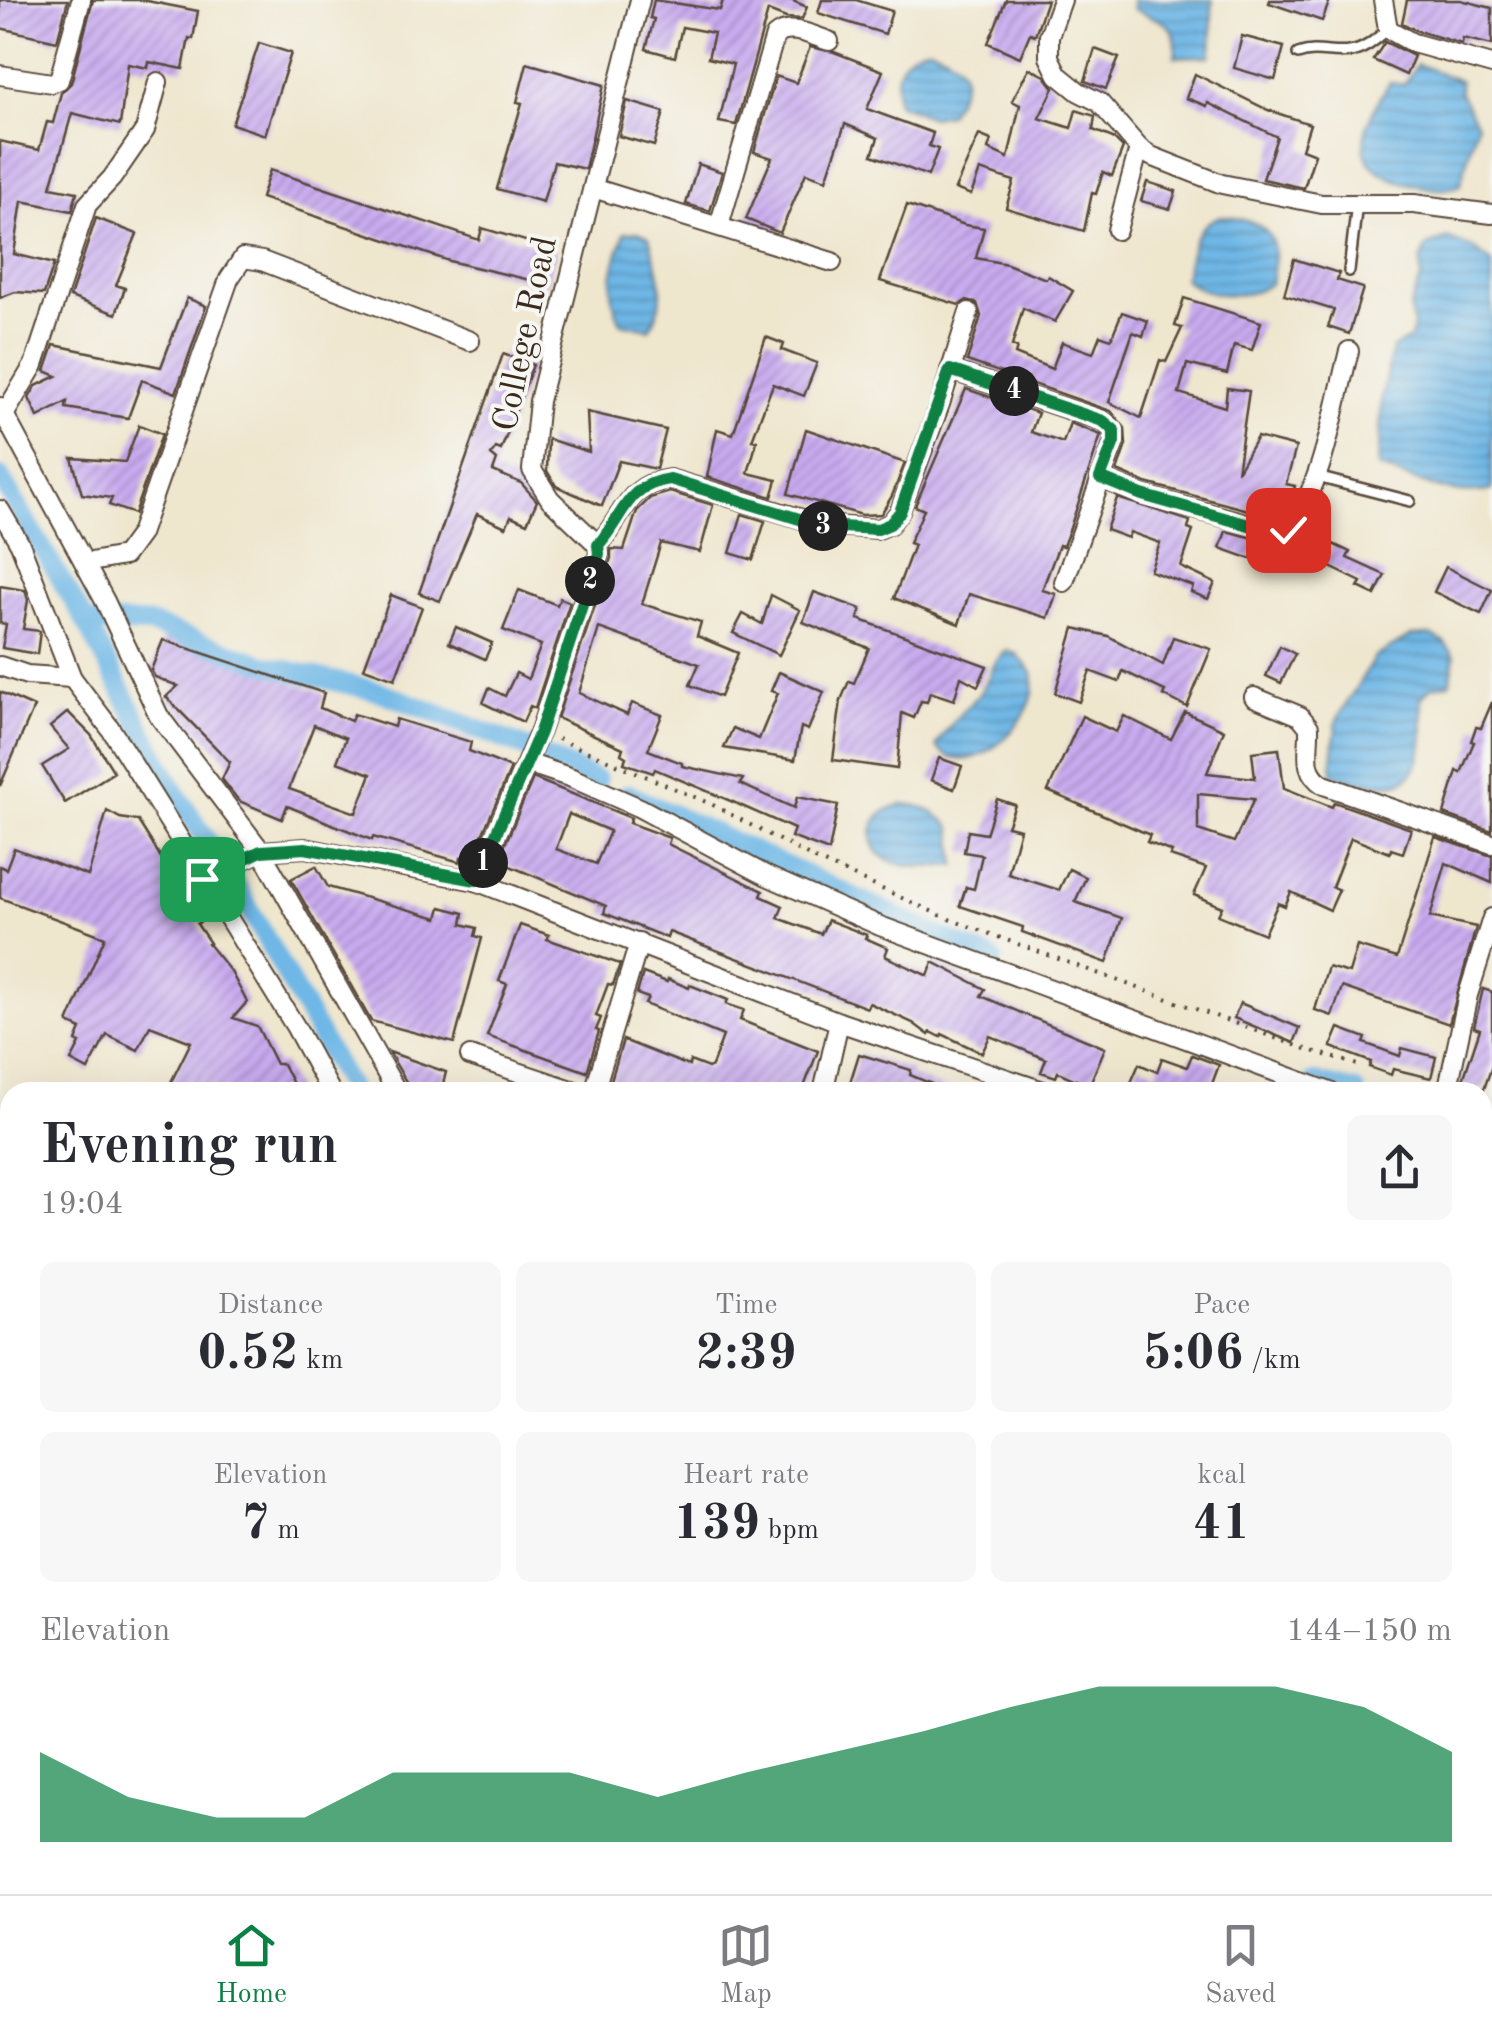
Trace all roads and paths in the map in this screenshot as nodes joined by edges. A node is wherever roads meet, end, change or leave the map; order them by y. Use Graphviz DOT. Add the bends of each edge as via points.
graph roads {
  1 [pos="80,0"];
  2 [pos="640,0"];
  3 [pos="1062,0"];
  4 [pos="1383,0"];
  5 [pos="1388,30"];
  6 [pos="829,41"];
  7 [pos="1298,54"];
  8 [pos="1492,65"];
  9 [pos="0,75"];
  10 [pos="158,82"];
  11 [pos="1139,148"];
  12 [pos="593,188"];
  13 [pos="1357,203"];
  14 [pos="1492,214"];
  15 [pos="720,226"];
  16 [pos="1117,230"];
  17 [pos="832,262"];
  18 [pos="1349,271"];
  19 [pos="969,312"];
  20 [pos="470,342"];
  21 [pos="1348,351"];
  22 [pos="950,370"];
  23 [pos="2,411"];
  24 [pos="1314,476"];
  25 [pos="1100,478"];
  26 [pos="1410,501"];
  27 [pos="0,510"];
  28 [pos="598,545"];
  29 [pos="86,563"];
  30 [pos="1064,582"];
  31 [pos="0,666"];
  32 [pos="72,678"];
  33 [pos="1254,696"];
  34 [pos="539,733"];
  35 [pos="528,762"];
  36 [pos="1492,844"];
  37 [pos="256,854"];
  38 [pos="205,878"];
  39 [pos="476,880"];
  40 [pos="1492,918"];
  41 [pos="639,943"];
  42 [pos="1483,976"];
  43 [pos="840,1022"];
  44 [pos="470,1056"];
  45 [pos="1361,1066"];
  46 [pos="326,1082"];
  47 [pos="391,1082"];
  48 [pos="548,1082"];
  49 [pos="597,1082"];
  50 [pos="825,1082"];
  51 [pos="1017,1082"];
  52 [pos="1303,1082"];
  53 [pos="1450,1082"];
  1 -- 9 [label="street" via="59,80"];
  2 -- 12 [label="street, College Road"];
  3 -- 11 [label="street" via="1049,36 1058,75 1099,102"];
  4 -- 5 [label="street"];
  5 -- 7 [label="lane" via="1354,51"];
  5 -- 8 [label="street"];
  6 -- 15 [label="street" via="789,30 775,36"];
  10 -- 23 [label="street" via="145,130 87,206 34,365"];
  11 -- 13 [label="street" via="1222,184 1322,204"];
  11 -- 16 [label="street"];
  12 -- 15 [label="street"];
  12 -- 28 [label="street, College Road" via="539,400 532,470 550,499"];
  13 -- 14 [label="street"];
  13 -- 18 [label="lane"];
  15 -- 17 [label="street"];
  19 -- 22 [label="street"];
  20 -- 29 [label="street" via="243,258 229,279 140,534 124,556"];
  21 -- 24 [label="street"];
  22 -- 25 [label="street" via="1103,421 1114,430 1114,442"];
  22 -- 28 [label="street" via="890,524 862,530 822,526 670,479 633,492"];
  23 -- 29 [label="street"];
  24 -- 25 [label="street" via="1298,518 1288,530 1274,532"];
  24 -- 26 [label="lane"];
  25 -- 30 [label="street"];
  27 -- 32 [label="street"];
  28 -- 34 [label="street"];
  29 -- 37 [label="street" via="159,716"];
  31 -- 32 [label="street"];
  32 -- 38 [label="street"];
  33 -- 36 [label="street" via="1300,716 1309,727 1312,778"];
  34 -- 35 [label="street"];
  34 -- 45 [label="path" via="711,804 844,875 949,919"];
  35 -- 39 [label="street"];
  35 -- 52 [label="street" via="640,808 880,926"];
  37 -- 38 [label="street"];
  37 -- 39 [label="street" via="305,848"];
  37 -- 47 [label="street"];
  38 -- 46 [label="street"];
  39 -- 41 [label="street"];
  40 -- 42 [label="street"];
  41 -- 43 [label="street"];
  41 -- 49 [label="street"];
  42 -- 53 [label="street"];
  43 -- 50 [label="street"];
  43 -- 51 [label="street"];
  44 -- 48 [label="street"];
}
